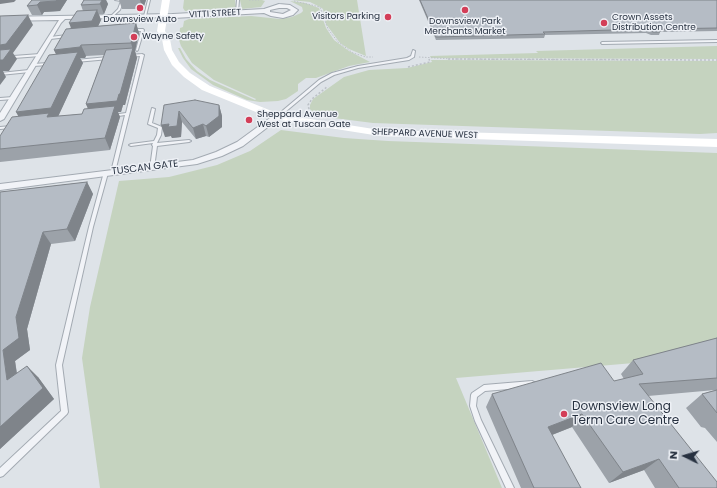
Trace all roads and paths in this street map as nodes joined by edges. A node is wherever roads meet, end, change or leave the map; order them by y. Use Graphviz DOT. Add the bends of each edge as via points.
graph roads {
  1 [pos="116,0"];
  2 [pos="149,0"];
  3 [pos="166,0"];
  4 [pos="238,0"];
  5 [pos="249,0"];
  6 [pos="259,0"];
  7 [pos="289,0"];
  8 [pos="174,6"];
  9 [pos="266,11"];
  10 [pos="237,12"];
  11 [pos="145,16"];
  12 [pos="163,16"];
  13 [pos="172,16"];
  14 [pos="111,17"];
  15 [pos="125,17"];
  16 [pos="64,18"];
  17 [pos="0,19"];
  18 [pos="130,30"];
  19 [pos="124,31"];
  20 [pos="170,31"];
  21 [pos="73,36"];
  22 [pos="50,38"];
  23 [pos="717,41"];
  24 [pos="602,43"];
  25 [pos="137,50"];
  26 [pos="414,51"];
  27 [pos="40,54"];
  28 [pos="127,56"];
  29 [pos="361,56"];
  30 [pos="418,57"];
  31 [pos="0,58"];
  32 [pos="112,58"];
  33 [pos="429,59"];
  34 [pos="717,60"];
  35 [pos="74,61"];
  36 [pos="52,64"];
  37 [pos="407,67"];
  38 [pos="30,70"];
  39 [pos="0,75"];
  40 [pos="331,83"];
  41 [pos="13,98"];
  42 [pos="0,99"];
  43 [pos="153,109"];
  44 [pos="127,114"];
  45 [pos="311,114"];
  46 [pos="106,116"];
  47 [pos="277,116"];
  48 [pos="0,119"];
  49 [pos="16,126"];
  50 [pos="0,128"];
  51 [pos="189,141"];
  52 [pos="717,143"];
  53 [pos="154,144"];
  54 [pos="131,145"];
  55 [pos="152,168"];
  56 [pos="109,173"];
  57 [pos="0,187"];
  58 [pos="542,383"];
  59 [pos="0,473"];
  60 [pos="510,488"];
  1 -- 14 [label="lane" via="123,0"];
  2 -- 11 [label="lane"];
  3 -- 12 [label="main road, SHEPPARD AVENUE WEST"];
  4 -- 10 [label="lane"];
  5 -- 6 [label="path"];
  7 -- 29 [label="path" via="320,7 328,29 338,42"];
  8 -- 13 [label="main road, SHEPPARD AVENUE WEST"];
  9 -- 10 [label="street, VITTI STREET"];
  10 -- 13 [label="street, VITTI STREET"];
  11 -- 12 [label="street, VITTI STREET"];
  11 -- 15 [label="street, VITTI STREET"];
  12 -- 13 [label="street, VITTI STREET"];
  12 -- 20 [label="main road, SHEPPARD AVENUE WEST" via="161,31"];
  13 -- 20 [label="main road, SHEPPARD AVENUE WEST"];
  14 -- 15 [label="street, VITTI STREET"];
  14 -- 16 [label="street, VITTI STREET"];
  15 -- 19 [label="lane" via="118,31"];
  16 -- 17 [label="street, VITTI STREET"];
  16 -- 22 [label="street"];
  18 -- 25 [label="lane" via="143,30"];
  20 -- 47 [label="main road, SHEPPARD AVENUE WEST" via="168,50 175,63 187,75 230,100"];
  21 -- 22 [label="lane"];
  22 -- 27 [label="street"];
  23 -- 24 [label="lane"];
  26 -- 47 [label="lane" via="408,60 358,67 333,74 320,81"];
  27 -- 31 [label="lane"];
  27 -- 38 [label="street"];
  28 -- 44 [label="lane" via="142,55"];
  30 -- 33 [label="path"];
  32 -- 35 [label="lane"];
  33 -- 34 [label="path"];
  33 -- 37 [label="path" via="430,62"];
  36 -- 38 [label="lane"];
  38 -- 39 [label="lane"];
  38 -- 41 [label="street"];
  40 -- 45 [label="path" via="308,105"];
  41 -- 42 [label="lane"];
  41 -- 48 [label="street"];
  43 -- 53 [label="lane" via="150,124 160,127"];
  44 -- 46 [label="lane"];
  44 -- 56 [label="lane"];
  47 -- 52 [label="main road, SHEPPARD AVENUE WEST" via="380,133"];
  47 -- 55 [label="street, TUSCAN GATE" via="252,136 219,154 194,162"];
  49 -- 50 [label="lane"];
  51 -- 53 [label="lane"];
  53 -- 54 [label="lane"];
  53 -- 55 [label="lane"];
  55 -- 56 [label="street, TUSCAN GATE"];
  56 -- 57 [label="street, TUSCAN GATE"];
  56 -- 59 [label="lane" via="91,227 59,365 65,412"];
  58 -- 60 [label="lane" via="484,388 474,395 473,406 478,421"];
}
